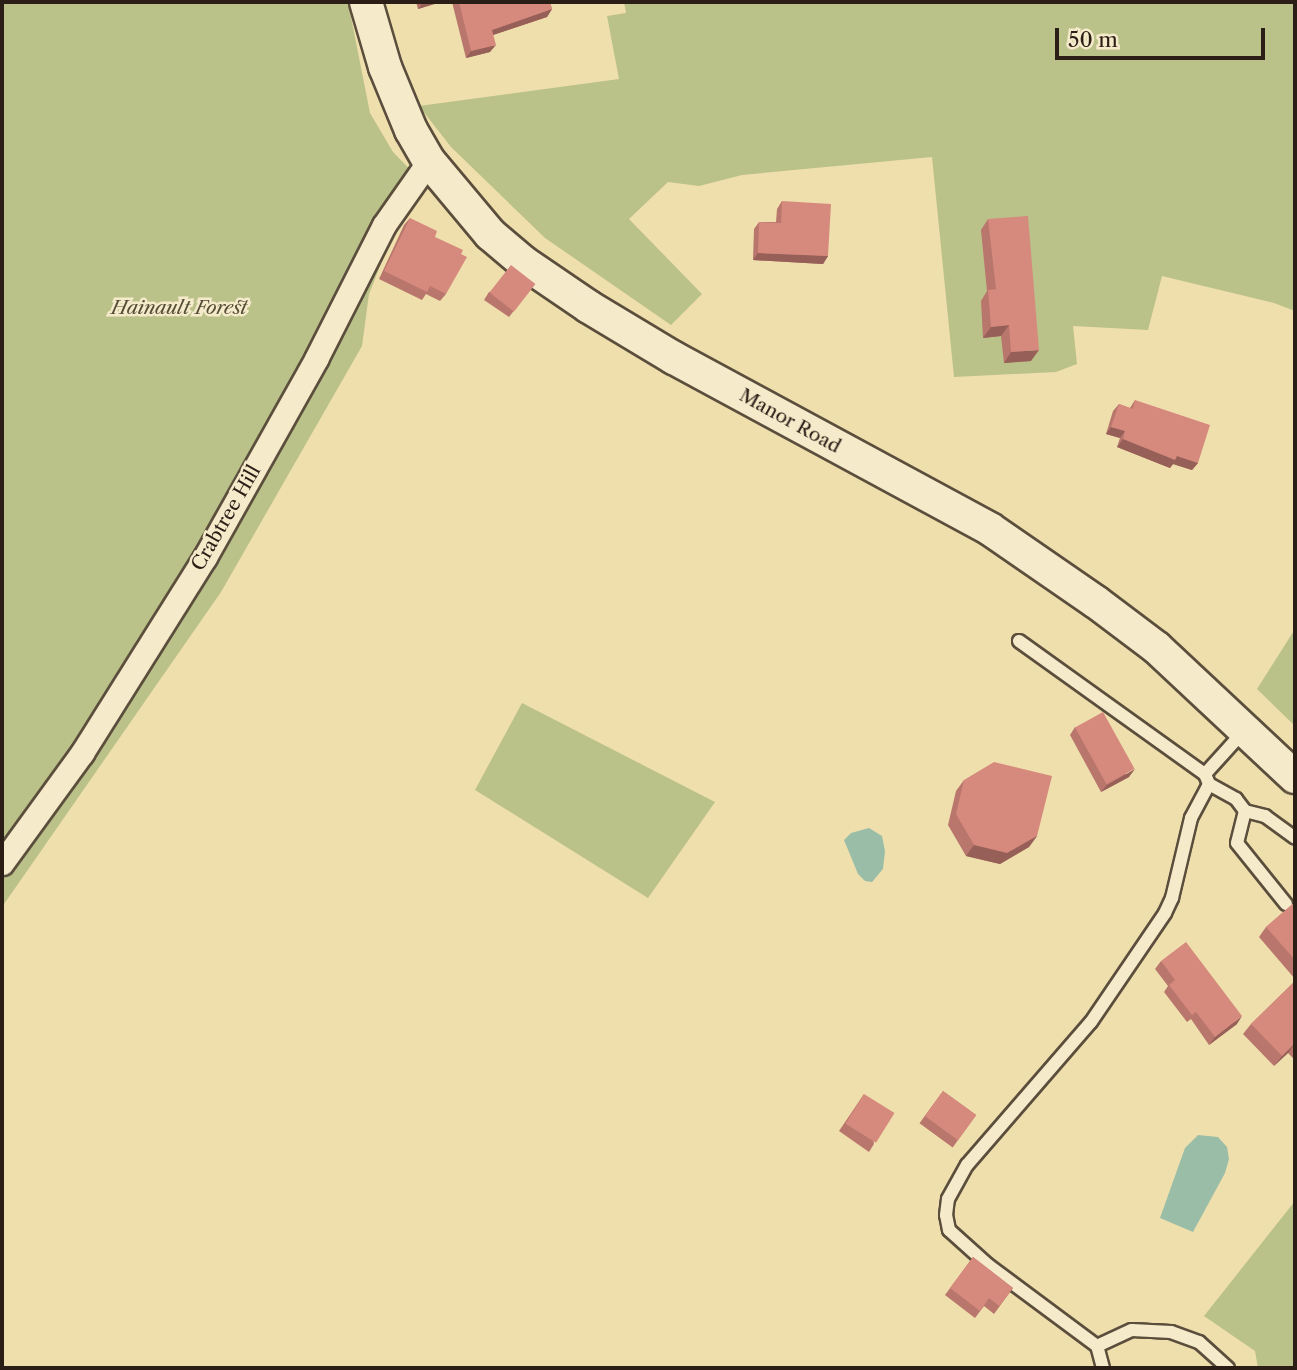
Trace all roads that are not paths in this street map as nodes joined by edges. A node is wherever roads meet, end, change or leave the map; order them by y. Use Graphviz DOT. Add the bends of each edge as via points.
graph roads {
  1 [pos="366,2"];
  2 [pos="429,162"];
  3 [pos="1019,641"];
  4 [pos="1245,728"];
  5 [pos="1295,777"];
  6 [pos="1207,779"];
  7 [pos="1245,811"];
  8 [pos="1295,838"];
  9 [pos="2,863"];
  10 [pos="1286,904"];
  11 [pos="1097,1346"];
  12 [pos="1103,1368"];
  13 [pos="1228,1368"];
  1 -- 2 [label="street, Manor Road" via="385,67"];
  2 -- 4 [label="street, Manor Road" via="490,234 523,262 674,358 990,529 1147,640"];
  2 -- 9 [label="street, Crabtree Hill" via="384,225 316,359 205,557 82,753"];
  3 -- 6 [label="lane"];
  4 -- 5 [label="street, Manor Road"];
  4 -- 6 [label="lane"];
  6 -- 7 [label="lane"];
  6 -- 11 [label="lane" via="1191,818 1165,913 1091,1022 967,1165 948,1199 949,1230 965,1246"];
  7 -- 8 [label="lane" via="1265,816"];
  7 -- 10 [label="lane" via="1237,843"];
  11 -- 12 [label="lane"];
  11 -- 13 [label="lane" via="1132,1330 1171,1332 1199,1342"];
}
